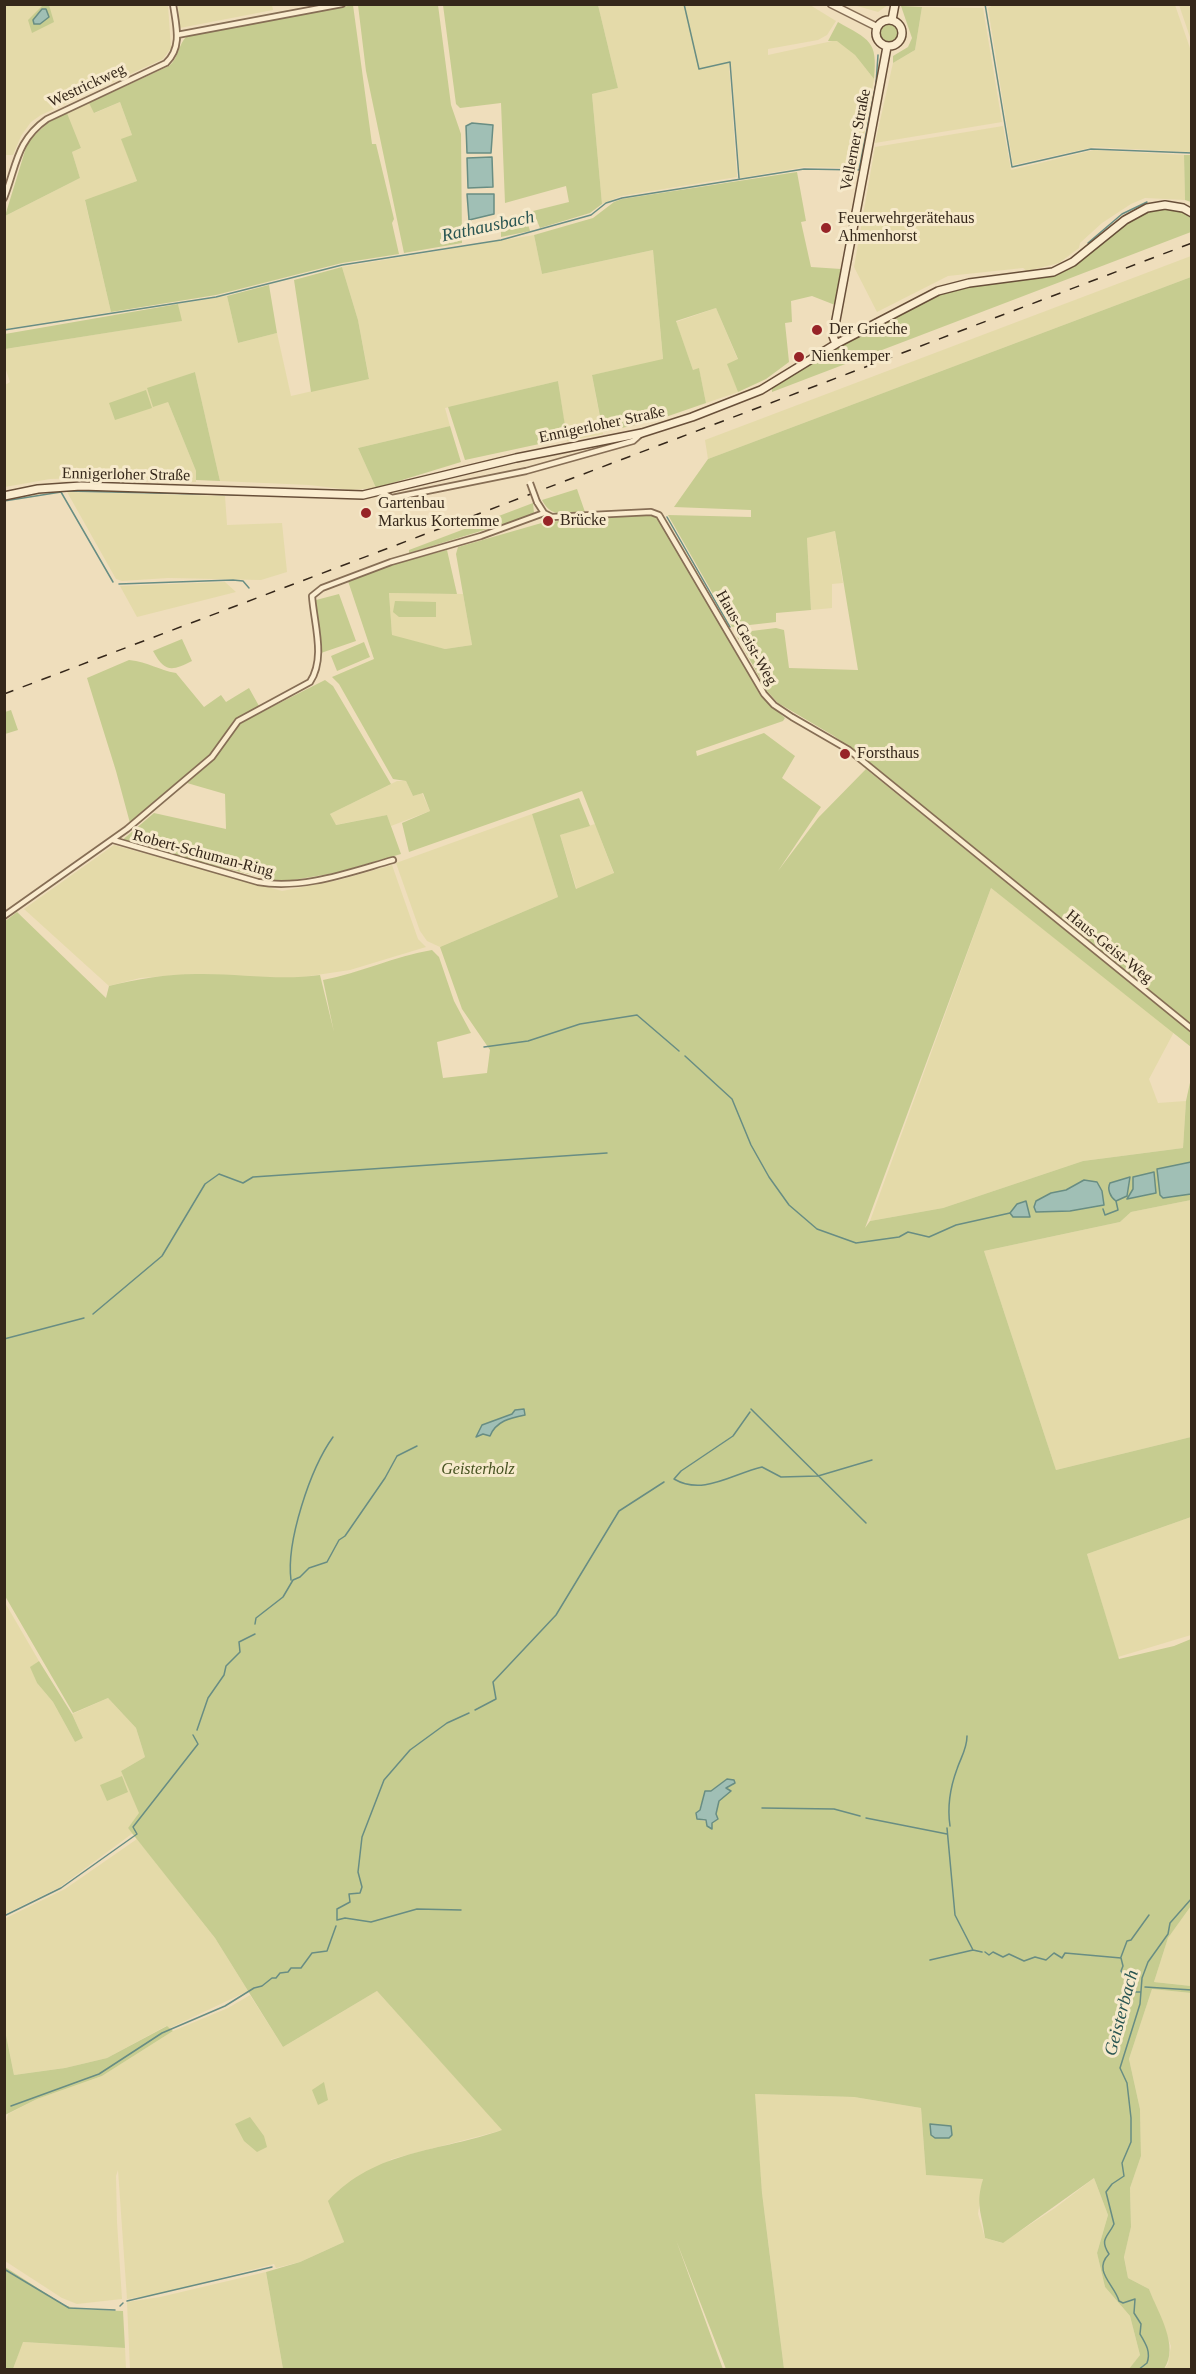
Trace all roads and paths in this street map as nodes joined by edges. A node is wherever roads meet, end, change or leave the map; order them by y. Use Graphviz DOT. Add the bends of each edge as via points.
graph roads {
  1 [pos="174,4"];
  2 [pos="342,4"];
  3 [pos="831,4"];
  4 [pos="895,4"];
  5 [pos="892,20"];
  6 [pos="877,27"];
  7 [pos="177,35"];
  8 [pos="887,46"];
  9 [pos="4,198"];
  10 [pos="1191,213"];
  11 [pos="836,344"];
  12 [pos="642,433"];
  13 [pos="526,471"];
  14 [pos="381,492"];
  15 [pos="4,496"];
  16 [pos="544,513"];
  17 [pos="113,840"];
  18 [pos="393,860"];
  19 [pos="4,916"];
  20 [pos="1191,1029"];
  1 -- 7 [label="street, Westrickweg"];
  2 -- 7 [label="street"];
  3 -- 6 [label="street"];
  4 -- 5 [label="main road"];
  5 -- 6 [label="main road"];
  5 -- 8 [label="main road" via="903,33 896,45"];
  6 -- 8 [label="main road" via="877,40"];
  7 -- 9 [label="street, Westrickweg" via="176,50 166,63 33,128 18,153"];
  8 -- 11 [label="main road, Vellerner Straße" via="833,336"];
  10 -- 11 [label="main road, Ennigerloher Straße" via="1174,206 1147,208 1061,268 1045,274 951,286"];
  11 -- 12 [label="main road, Ennigerloher Straße" via="747,396"];
  12 -- 13 [label="street" via="633,441"];
  12 -- 14 [label="main road, Ennigerloher Straße" via="516,458"];
  13 -- 14 [label="street" via="392,498"];
  13 -- 16 [label="street, bridge"];
  14 -- 15 [label="main road, Ennigerloher Straße" via="351,496 81,486"];
  16 -- 17 [label="street, Robert-Schuman-Ring" via="322,588 312,596 319,658 317,672 310,682 238,720 212,757"];
  16 -- 20 [label="street, Haus-Geist-Weg" via="552,517 651,512 659,515 774,705 849,750"];
  17 -- 18 [label="street, Robert-Schuman-Ring" via="281,886"];
  17 -- 19 [label="street, Robert-Schuman-Ring"];
}
